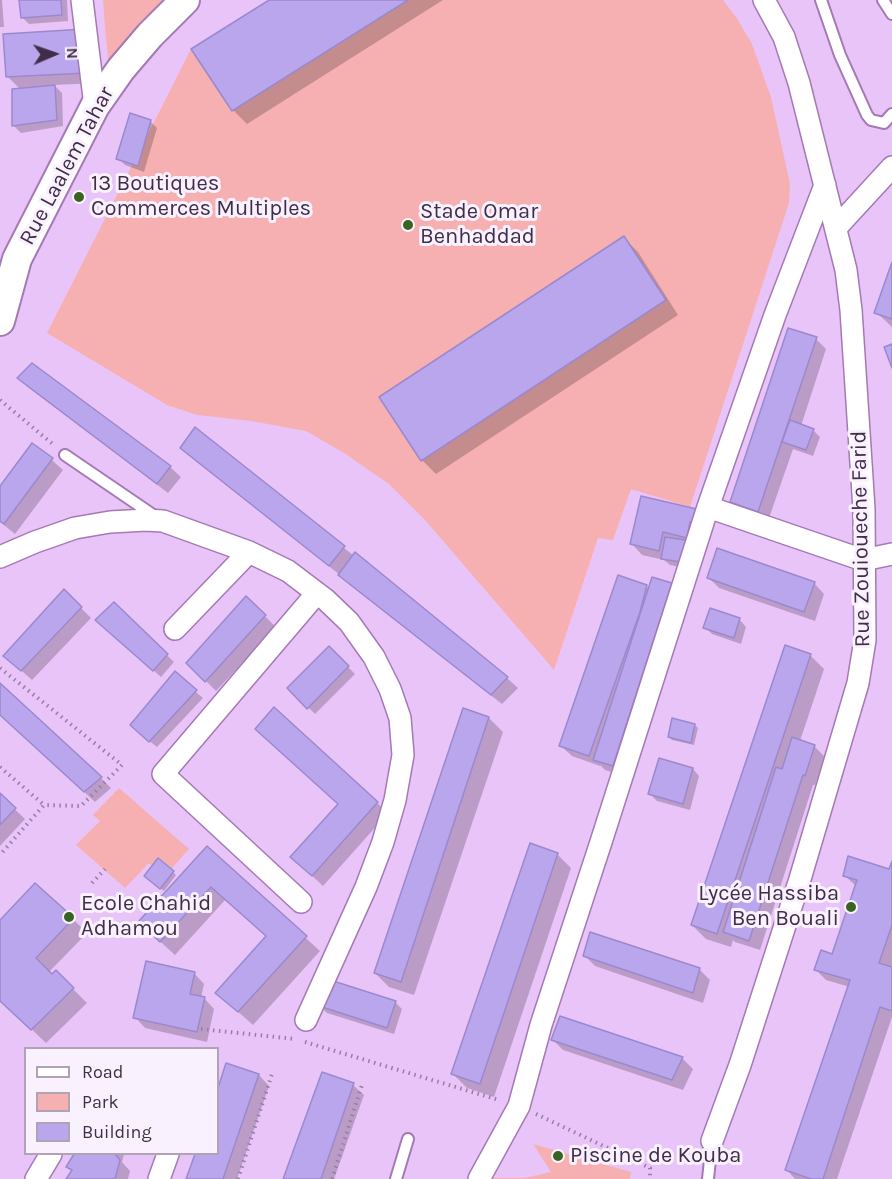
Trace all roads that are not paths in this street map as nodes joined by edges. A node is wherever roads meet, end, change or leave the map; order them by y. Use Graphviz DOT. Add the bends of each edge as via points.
graph roads {
  1 [pos="82,0"];
  2 [pos="185,0"];
  3 [pos="764,0"];
  4 [pos="821,0"];
  5 [pos="883,0"];
  6 [pos="892,14"];
  7 [pos="95,106"];
  8 [pos="892,114"];
  9 [pos="892,167"];
  10 [pos="825,185"];
  11 [pos="836,228"];
  12 [pos="8,269"];
  13 [pos="0,321"];
  14 [pos="65,455"];
  15 [pos="708,507"];
  16 [pos="163,521"];
  17 [pos="249,552"];
  18 [pos="892,554"];
  19 [pos="0,557"];
  20 [pos="863,560"];
  21 [pos="317,593"];
  22 [pos="175,629"];
  23 [pos="301,902"];
  24 [pos="306,1020"];
  25 [pos="408,1138"];
  26 [pos="712,1141"];
  27 [pos="50,1155"];
  28 [pos="168,1155"];
  29 [pos="36,1179"];
  30 [pos="159,1179"];
  31 [pos="396,1179"];
  32 [pos="479,1179"];
  33 [pos="708,1179"];
  1 -- 7 [label="street"];
  2 -- 7 [label="main road, Rue Laalem Tahar" via="121,69"];
  3 -- 10 [label="street, Rue Zouioueche Farid" via="784,37 799,82"];
  4 -- 8 [label="lane" via="867,114 871,120 884,123"];
  5 -- 6 [label="lane"];
  7 -- 12 [label="main road, Rue Laalem Tahar"];
  9 -- 11 [label="street"];
  10 -- 11 [label="street, Rue Zouioueche Farid"];
  10 -- 15 [label="street"];
  11 -- 20 [label="street, Rue Zouioueche Farid" via="851,310 864,509"];
  12 -- 13 [label="main road, Rue Laalem Tahar"];
  14 -- 16 [label="lane"];
  15 -- 20 [label="street"];
  15 -- 32 [label="street" via="541,1026 519,1106"];
  16 -- 17 [label="street"];
  16 -- 19 [label="street" via="110,522 75,528"];
  17 -- 21 [label="street" via="288,571"];
  17 -- 22 [label="street"];
  18 -- 20 [label="street"];
  20 -- 26 [label="street, Rue Zouioueche Farid" via="865,640 858,683 800,879"];
  21 -- 23 [label="street" via="163,774"];
  21 -- 24 [label="street" via="349,622 375,657 400,718 403,754 383,842"];
  25 -- 31 [label="lane"];
  26 -- 33 [label="lane"];
  27 -- 29 [label="street"];
  28 -- 30 [label="street"];
}
